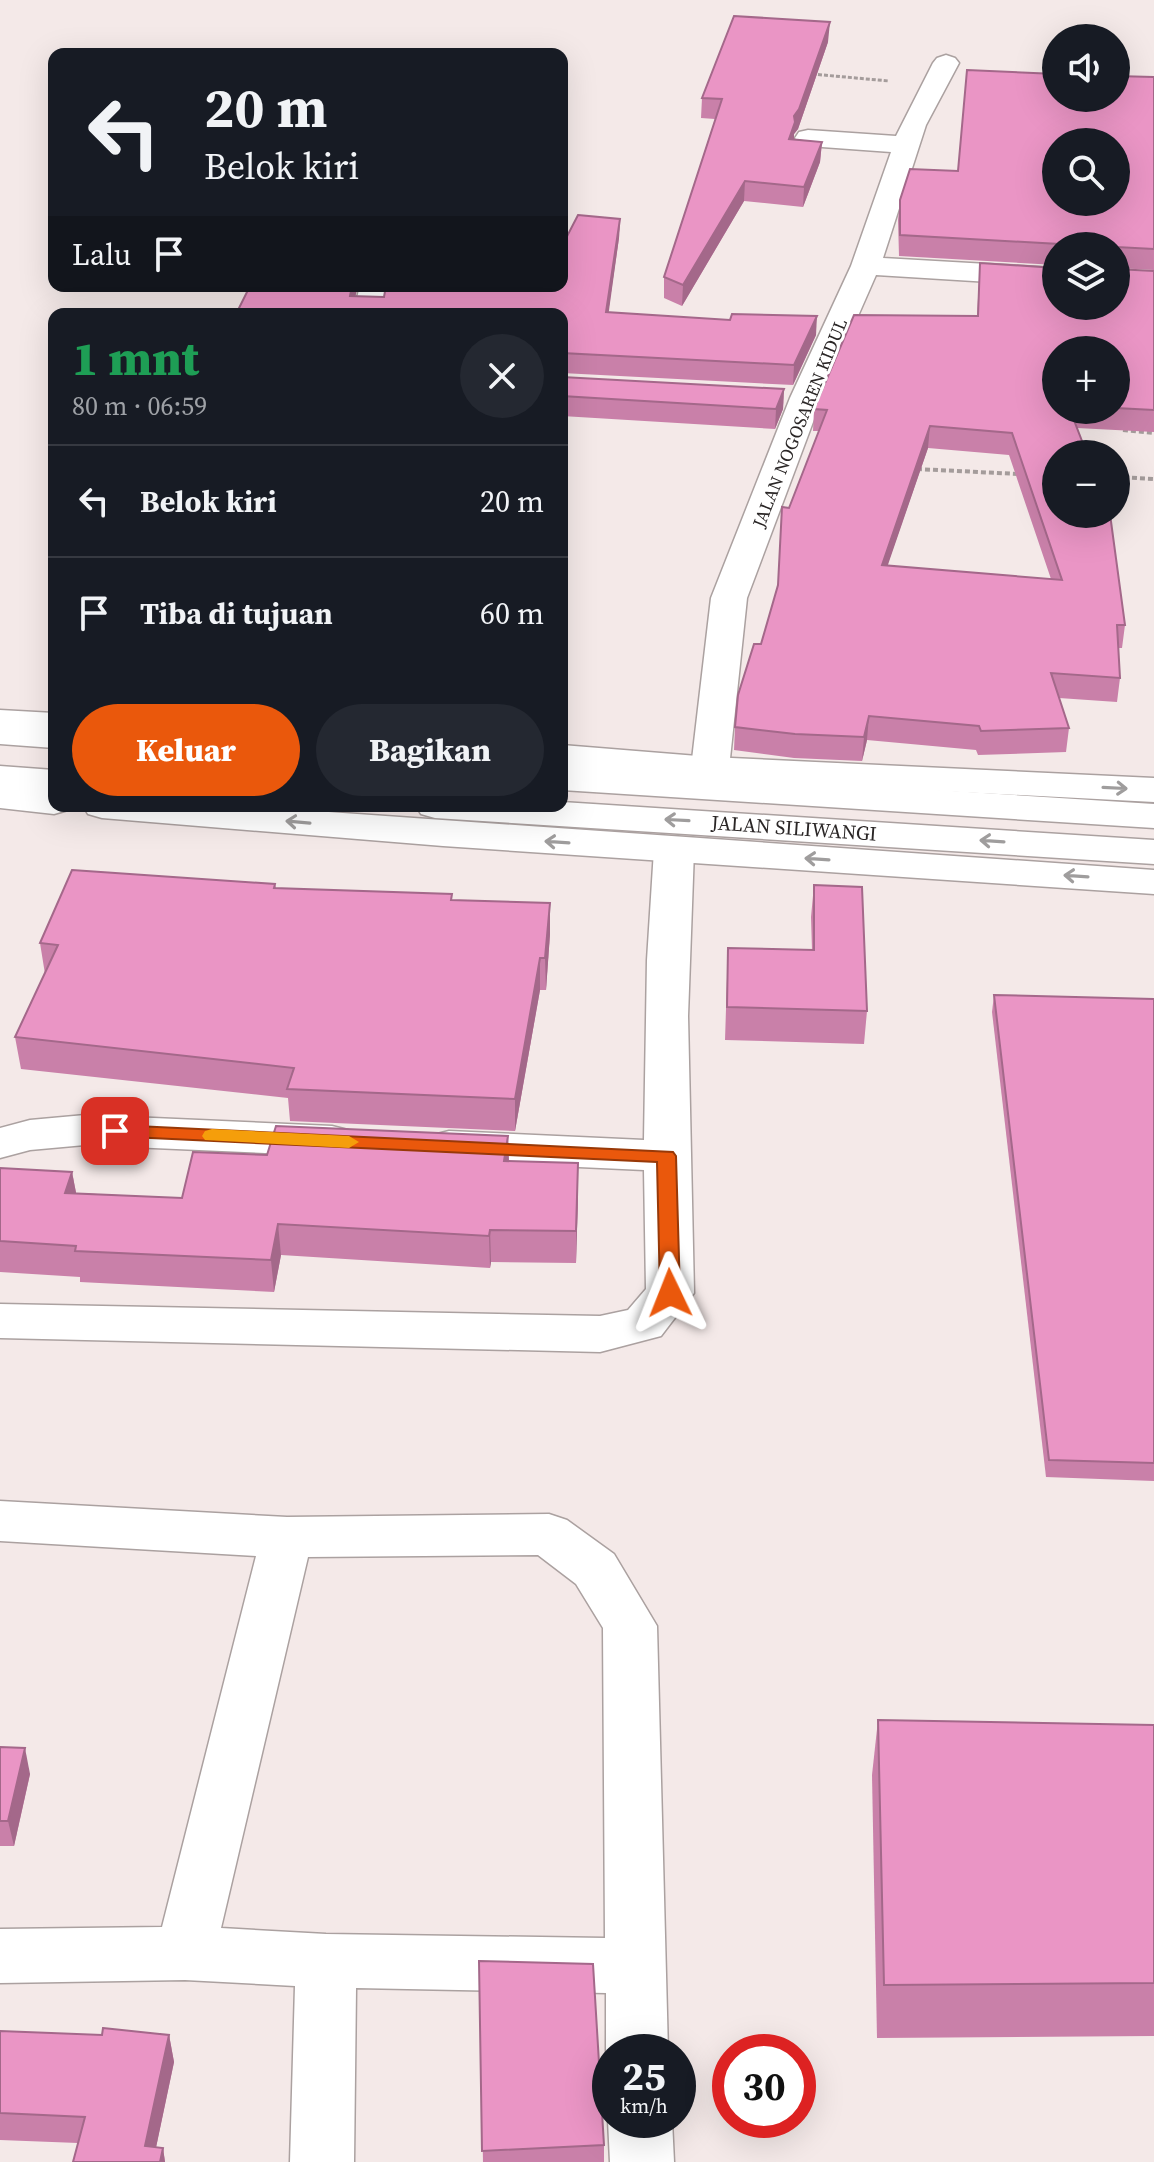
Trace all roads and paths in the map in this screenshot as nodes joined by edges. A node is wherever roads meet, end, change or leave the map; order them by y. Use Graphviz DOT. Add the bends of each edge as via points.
graph roads {
  1 [pos="812,74"];
  2 [pos="940,74"];
  3 [pos="808,138"];
  4 [pos="907,145"];
  5 [pos="866,266"];
  6 [pos="1042,276"];
  7 [pos="1119,429"];
  8 [pos="1154,433"];
  9 [pos="911,469"];
  10 [pos="1028,474"];
  11 [pos="1130,478"];
  12 [pos="1154,479"];
  13 [pos="0,721"];
  14 [pos="48,724"];
  15 [pos="0,733"];
  16 [pos="48,737"];
  17 [pos="568,756"];
  18 [pos="710,768"];
  19 [pos="0,778"];
  20 [pos="568,778"];
  21 [pos="48,782"];
  22 [pos="1154,790"];
  23 [pos="0,796"];
  24 [pos="48,801"];
  25 [pos="180,812"];
  26 [pos="529,812"];
  27 [pos="1154,816"];
  28 [pos="674,850"];
  29 [pos="1154,852"];
  30 [pos="1154,882"];
  31 [pos="0,1143"];
  32 [pos="368,1143"];
  33 [pos="415,1145"];
  34 [pos="667,1156"];
  35 [pos="0,1321"];
  36 [pos="0,1521"];
  37 [pos="287,1537"];
  38 [pos="185,1953"];
  39 [pos="0,1956"];
  40 [pos="326,1961"];
  41 [pos="634,1966"];
  42 [pos="636,2034"];
  43 [pos="641,2138"];
  44 [pos="322,2162"];
  45 [pos="642,2162"];
  1 -- 2 [label="path"];
  2 -- 4 [label="main road, JALAN NOGOSAREN KIDUL"];
  3 -- 4 [label="main road"];
  4 -- 5 [label="main road, JALAN NOGOSAREN KIDUL"];
  5 -- 6 [label="main road"];
  5 -- 18 [label="main road, JALAN NOGOSAREN KIDUL" via="791,397 729,598"];
  7 -- 8 [label="path"];
  9 -- 10 [label="path"];
  11 -- 12 [label="path"];
  13 -- 14 [label="main road"];
  15 -- 16 [label="main road"];
  17 -- 18 [label="main road"];
  18 -- 22 [label="main road, one-way"];
  19 -- 21 [label="main road"];
  20 -- 27 [label="main road, JALAN SILIWANGI"];
  23 -- 24 [label="main road"];
  28 -- 25 [label="main road, one-way"];
  29 -- 26 [label="main road, JALAN SILIWANGI, one-way"];
  30 -- 28 [label="main road, one-way"];
  28 -- 34 [label="main road"];
  31 -- 32 [label="main road" via="85,1130"];
  33 -- 34 [label="main road"];
  34 -- 35 [label="main road" via="670,1293 644,1324 600,1334"];
  36 -- 37 [label="main road"];
  37 -- 38 [label="main road"];
  37 -- 41 [label="main road" via="549,1534 595,1569 630,1626"];
  38 -- 39 [label="main road"];
  38 -- 40 [label="main road"];
  40 -- 41 [label="main road"];
  40 -- 44 [label="main road"];
  41 -- 42 [label="main road"];
  43 -- 45 [label="main road"];
}
